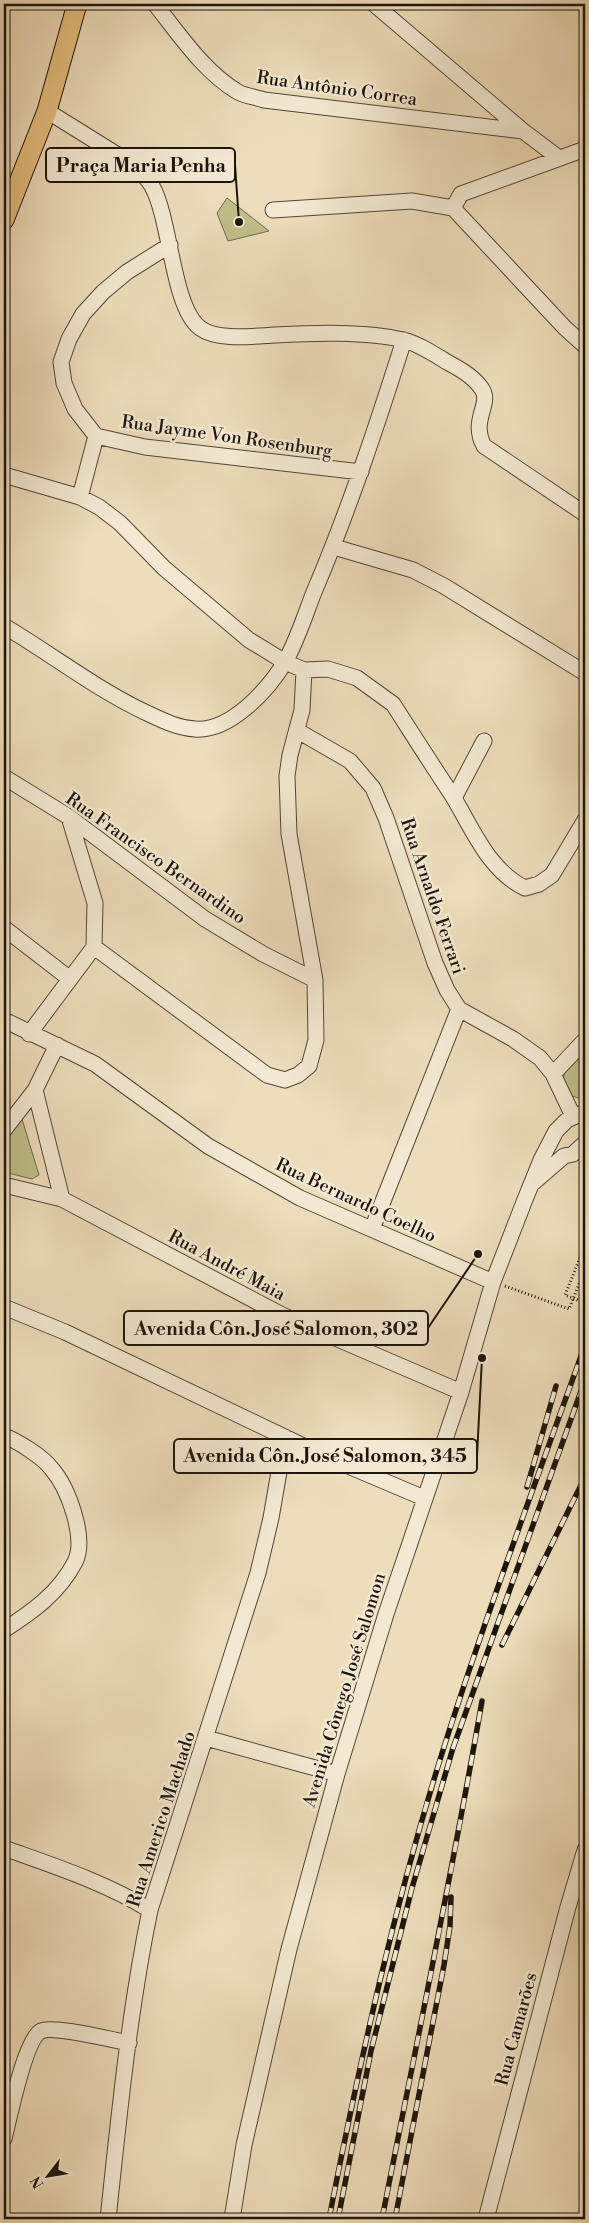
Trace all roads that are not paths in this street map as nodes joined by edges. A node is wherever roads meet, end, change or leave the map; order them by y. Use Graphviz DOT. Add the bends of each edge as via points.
graph roads {
  1 [pos="77,4"];
  2 [pos="155,4"];
  3 [pos="374,4"];
  4 [pos="48,111"];
  5 [pos="522,131"];
  6 [pos="585,149"];
  7 [pos="559,158"];
  8 [pos="453,208"];
  9 [pos="272,210"];
  10 [pos="4,220"];
  11 [pos="170,245"];
  12 [pos="404,340"];
  13 [pos="585,346"];
  14 [pos="96,436"];
  15 [pos="361,472"];
  16 [pos="4,475"];
  17 [pos="80,497"];
  18 [pos="585,514"];
  19 [pos="334,547"];
  20 [pos="4,626"];
  21 [pos="285,662"];
  22 [pos="304,670"];
  23 [pos="585,673"];
  24 [pos="298,731"];
  25 [pos="484,742"];
  26 [pos="4,776"];
  27 [pos="454,798"];
  28 [pos="69,817"];
  29 [pos="585,820"];
  30 [pos="4,928"];
  31 [pos="94,947"];
  32 [pos="70,979"];
  33 [pos="315,980"];
  34 [pos="459,1009"];
  35 [pos="4,1020"];
  36 [pos="29,1034"];
  37 [pos="585,1040"];
  38 [pos="57,1045"];
  39 [pos="552,1074"];
  40 [pos="35,1090"];
  41 [pos="581,1115"];
  42 [pos="4,1130"];
  43 [pos="553,1138"];
  44 [pos="585,1143"];
  45 [pos="564,1156"];
  46 [pos="533,1183"];
  47 [pos="4,1185"];
  48 [pos="62,1199"];
  49 [pos="372,1229"];
  50 [pos="493,1282"];
  51 [pos="4,1307"];
  52 [pos="461,1392"];
  53 [pos="4,1436"];
  54 [pos="285,1437"];
  55 [pos="424,1498"];
  56 [pos="4,1630"];
  57 [pos="206,1738"];
  58 [pos="337,1774"];
  59 [pos="4,1848"];
  60 [pos="585,1850"];
  61 [pos="150,1910"];
  62 [pos="129,2043"];
  63 [pos="4,2139"];
  64 [pos="108,2219"];
  65 [pos="232,2219"];
  66 [pos="486,2219"];
  1 -- 4 [label="main road"];
  2 -- 5 [label="street, Rua Antônio Correa" via="218,78 240,93 264,100"];
  3 -- 5 [label="street"];
  4 -- 10 [label="main road"];
  4 -- 11 [label="street" via="94,138 141,172 152,187"];
  5 -- 7 [label="street"];
  6 -- 7 [label="street"];
  7 -- 8 [label="street" via="461,194"];
  8 -- 9 [label="street" via="412,201"];
  8 -- 13 [label="street"];
  11 -- 12 [label="street" via="190,316 201,329 238,337 301,334"];
  11 -- 14 [label="street, Rua Jayme Von Rosenburg" via="127,272 103,292 83,314 69,339 62,362 64,383 75,409"];
  12 -- 15 [label="street"];
  12 -- 18 [label="street" via="468,374 484,392 486,400 478,423 478,436 484,446"];
  14 -- 15 [label="street, Rua Jayme Von Rosenburg" via="145,447"];
  14 -- 17 [label="street"];
  15 -- 19 [label="street"];
  16 -- 17 [label="street"];
  17 -- 21 [label="street" via="120,523 164,568 249,640"];
  19 -- 21 [label="street"];
  19 -- 23 [label="street" via="414,570"];
  20 -- 21 [label="street" via="119,700 172,725 196,729 216,727 231,720 260,694"];
  21 -- 22 [label="street"];
  22 -- 24 [label="street"];
  22 -- 27 [label="street" via="328,669 357,678 393,704"];
  24 -- 33 [label="street" via="287,776 289,834"];
  24 -- 34 [label="street, Rua Arnaldo Ferrari" via="350,761 373,788 435,963"];
  25 -- 27 [label="street"];
  26 -- 28 [label="street, Rua Francisco Bernardino"];
  27 -- 29 [label="street" via="489,858 509,880 525,888 552,875"];
  28 -- 31 [label="street" via="95,903"];
  28 -- 33 [label="street, Rua Francisco Bernardino" via="205,919"];
  30 -- 32 [label="street"];
  31 -- 32 [label="street"];
  31 -- 33 [label="street" via="267,1075 285,1080 298,1076 309,1066 316,1040"];
  32 -- 36 [label="street"];
  34 -- 39 [label="street" via="513,1038 540,1058"];
  34 -- 49 [label="street"];
  35 -- 36 [label="street, Rua Bernardo Coelho"];
  36 -- 38 [label="street, Rua Bernardo Coelho"];
  37 -- 39 [label="street"];
  38 -- 40 [label="street"];
  38 -- 49 [label="street, Rua Bernardo Coelho" via="95,1064 208,1146 300,1198"];
  39 -- 41 [label="street"];
  40 -- 42 [label="street"];
  40 -- 48 [label="street"];
  41 -- 43 [label="street, Avenida Cônego José Salomon" via="560,1126"];
  43 -- 45 [label="street" via="556,1150"];
  43 -- 46 [label="street, Avenida Cônego José Salomon"];
  44 -- 45 [label="street, Avenida Cônego José Salomon" via="573,1154"];
  45 -- 46 [label="street, Avenida Cônego José Salomon"];
  46 -- 50 [label="street, Avenida Cônego José Salomon"];
  47 -- 48 [label="street, Rua André Maia"];
  48 -- 52 [label="street, Rua André Maia" via="282,1315"];
  49 -- 50 [label="street, Rua Bernardo Coelho"];
  50 -- 52 [label="street, Avenida Cônego José Salomon"];
  51 -- 54 [label="street" via="65,1332"];
  52 -- 55 [label="street, Avenida Cônego José Salomon"];
  53 -- 56 [label="street" via="51,1467 66,1490 78,1532 76,1560 62,1583 41,1605"];
  54 -- 55 [label="street"];
  54 -- 57 [label="street, Rua Americo Machado" via="258,1573"];
  55 -- 58 [label="street, Avenida Cônego José Salomon"];
  57 -- 58 [label="street"];
  57 -- 61 [label="street, Rua Americo Machado"];
  58 -- 65 [label="street, Avenida Cônego José Salomon" via="287,1958 244,2145"];
  59 -- 61 [label="street" via="86,1877 121,1892"];
  60 -- 66 [label="street, Rua Camarões"];
  61 -- 62 [label="street, Rua Americo Machado"];
  62 -- 63 [label="street" via="58,2030 41,2031 30,2045"];
  62 -- 64 [label="street, Rua Americo Machado"];
}
